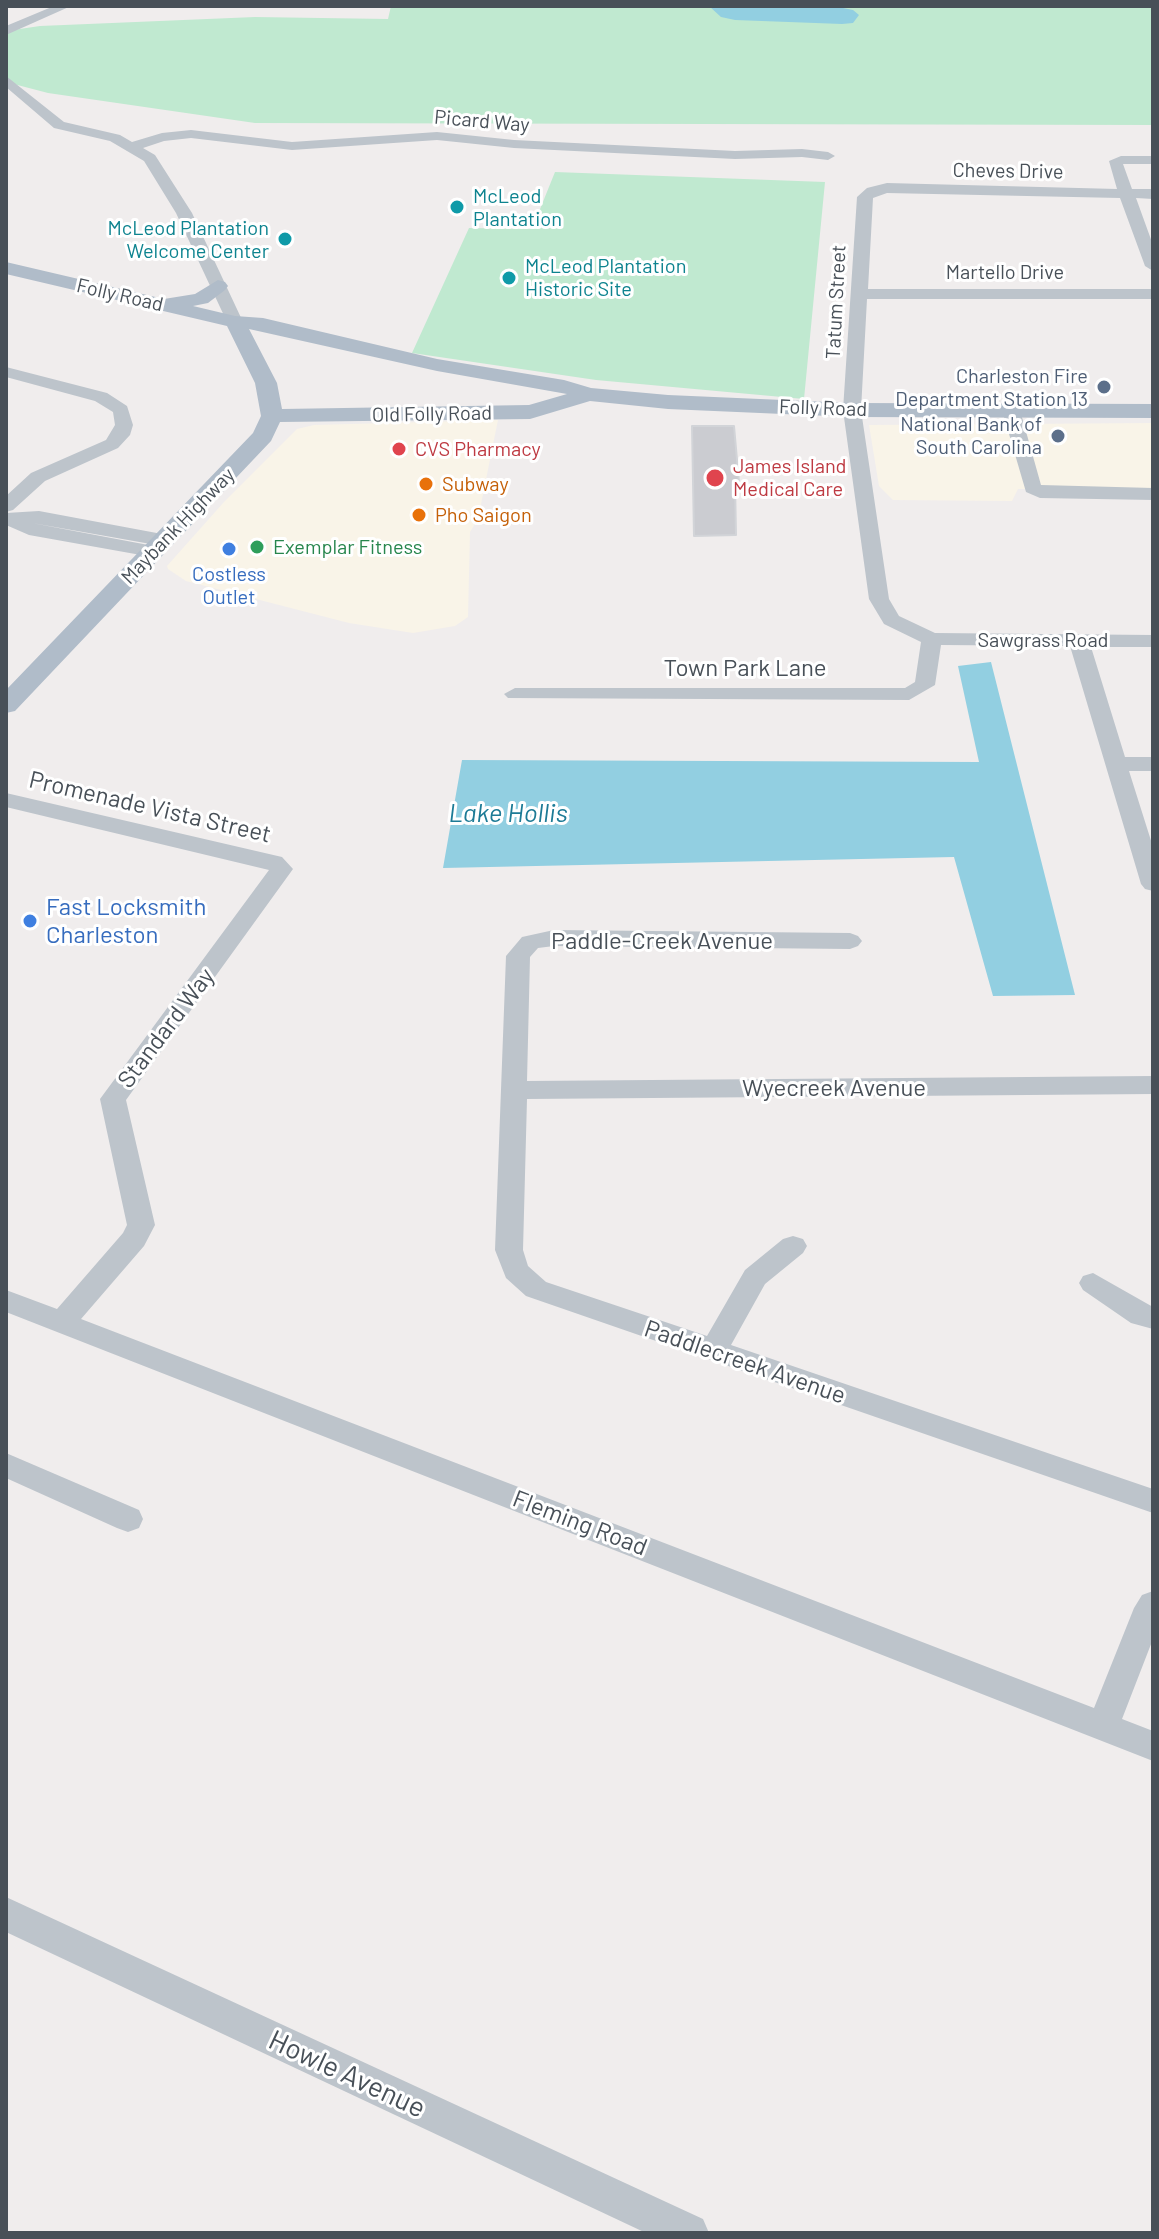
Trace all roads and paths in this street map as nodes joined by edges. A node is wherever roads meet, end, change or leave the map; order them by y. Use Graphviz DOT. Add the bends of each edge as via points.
graph roads {
  1 [pos="65,6"];
  2 [pos="6,31"];
  3 [pos="6,80"];
  4 [pos="134,146"];
  5 [pos="828,156"];
  6 [pos="1153,160"];
  7 [pos="1126,193"];
  8 [pos="1153,194"];
  9 [pos="865,197"];
  10 [pos="1153,266"];
  11 [pos="6,268"];
  12 [pos="218,286"];
  13 [pos="858,294"];
  14 [pos="1153,294"];
  15 [pos="141,300"];
  16 [pos="235,322"];
  17 [pos="6,372"];
  18 [pos="465,381"];
  19 [pos="589,394"];
  20 [pos="852,410"];
  21 [pos="1011,410"];
  22 [pos="1153,411"];
  23 [pos="481,413"];
  24 [pos="272,416"];
  25 [pos="1153,494"];
  26 [pos="6,506"];
  27 [pos="6,517"];
  28 [pos="157,546"];
  29 [pos="932,639"];
  30 [pos="1079,641"];
  31 [pos="1153,641"];
  32 [pos="515,694"];
  33 [pos="6,705"];
  34 [pos="1118,764"];
  35 [pos="1153,764"];
  36 [pos="6,800"];
  37 [pos="281,867"];
  38 [pos="1153,884"];
  39 [pos="850,941"];
  40 [pos="1153,1085"];
  41 [pos="515,1090"];
  42 [pos="793,1246"];
  43 [pos="1093,1283"];
  44 [pos="6,1301"];
  45 [pos="1153,1318"];
  46 [pos="62,1322"];
  47 [pos="713,1351"];
  48 [pos="6,1465"];
  49 [pos="1153,1501"];
  50 [pos="128,1519"];
  51 [pos="1153,1604"];
  52 [pos="1103,1726"];
  53 [pos="1153,1746"];
  54 [pos="6,1914"];
  55 [pos="689,2233"];
  1 -- 2 [label="street"];
  3 -- 4 [label="street" via="59,125"];
  4 -- 5 [label="street, Picard Way" via="191,134 292,146 437,136 514,144"];
  4 -- 12 [label="street" via="150,158 184,213"];
  6 -- 7 [label="street" via="1116,161"];
  7 -- 8 [label="street, Cheves Drive"];
  7 -- 9 [label="street, Cheves Drive" via="887,188"];
  7 -- 10 [label="street"];
  9 -- 13 [label="street, Tatum Street"];
  11 -- 15 [label="main road, Folly Road"];
  12 -- 15 [label="main road" via="188,301"];
  12 -- 16 [label="street"];
  13 -- 14 [label="street, Martello Drive"];
  13 -- 20 [label="street, Tatum Street"];
  15 -- 16 [label="main road, Folly Road"];
  16 -- 18 [label="main road, Folly Road" via="255,333"];
  16 -- 19 [label="main road, Folly Road"];
  16 -- 24 [label="main road" via="266,383"];
  17 -- 26 [label="street" via="101,397 121,410 124,425 112,444 38,477"];
  18 -- 19 [label="main road, Folly Road" via="559,396"];
  18 -- 23 [label="main road" via="510,397 504,408"];
  19 -- 20 [label="main road, Folly Road"];
  19 -- 23 [label="main road, Old Folly Road" via="530,412"];
  20 -- 21 [label="main road, Folly Road"];
  20 -- 29 [label="street, Tatum Street" via="883,610 902,627"];
  21 -- 22 [label="main road, Folly Road"];
  21 -- 25 [label="street" via="1033,488 1048,494"];
  23 -- 24 [label="main road, Old Folly Road"];
  24 -- 28 [label="main road, Maybank Highway" via="239,464"];
  27 -- 28 [label="street" via="39,517"];
  28 -- 33 [label="main road, Maybank Highway"];
  29 -- 30 [label="street, Sawgrass Road"];
  29 -- 32 [label="street, Town Park Lane" via="925,685 909,694"];
  30 -- 31 [label="street, Sawgrass Road"];
  30 -- 34 [label="street"];
  34 -- 35 [label="street"];
  34 -- 38 [label="street"];
  36 -- 37 [label="street, Promenade Vista Street"];
  37 -- 46 [label="street, Standard Way" via="113,1099 141,1225"];
  39 -- 41 [label="street, Paddle-Creek Avenue" via="530,942 518,956"];
  40 -- 41 [label="street, Wyecreek Avenue"];
  41 -- 47 [label="street, Paddlecreek Avenue" via="509,1250 516,1271 536,1289"];
  42 -- 47 [label="street" via="755,1277"];
  43 -- 45 [label="street"];
  44 -- 46 [label="street, Fleming Road"];
  46 -- 52 [label="street, Fleming Road"];
  47 -- 49 [label="street, Paddlecreek Avenue"];
  48 -- 50 [label="street"];
  51 -- 52 [label="street"];
  52 -- 53 [label="street, Fleming Road"];
  54 -- 55 [label="street, Howle Avenue"];
}
